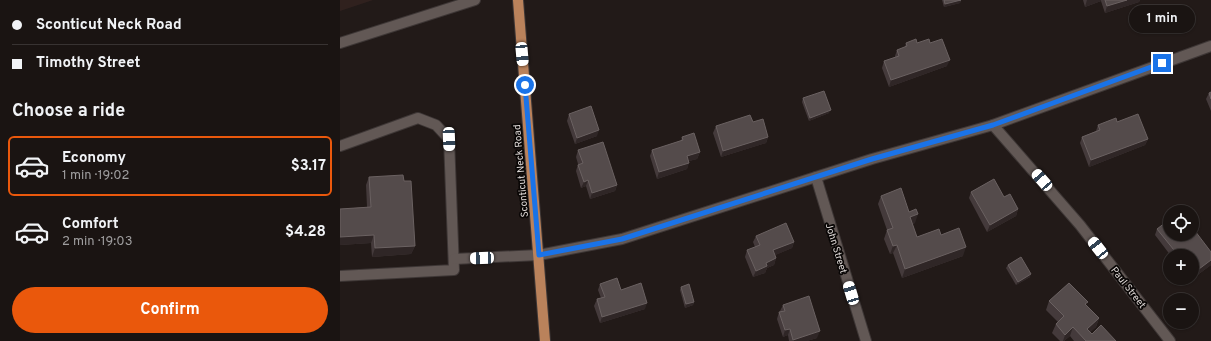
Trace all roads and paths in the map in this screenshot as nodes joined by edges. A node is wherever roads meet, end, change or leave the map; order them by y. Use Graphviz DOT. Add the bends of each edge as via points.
graph roads {
  1 [pos="476,0"];
  2 [pos="518,0"];
  3 [pos="340,43"];
  4 [pos="1211,46"];
  5 [pos="993,125"];
  6 [pos="340,146"];
  7 [pos="816,177"];
  8 [pos="539,255"];
  9 [pos="454,259"];
  10 [pos="340,276"];
  11 [pos="545,341"];
  12 [pos="866,341"];
  13 [pos="1170,341"];
  1 -- 3 [label="street"];
  2 -- 8 [label="main road, Sconticut Neck Road"];
  4 -- 5 [label="street"];
  5 -- 7 [label="street"];
  5 -- 13 [label="street, Paul Street" via="1080,225"];
  6 -- 9 [label="street" via="418,118 436,126 449,139"];
  7 -- 8 [label="street" via="622,239"];
  7 -- 12 [label="street, John Street"];
  8 -- 9 [label="street"];
  8 -- 11 [label="main road, Sconticut Neck Road"];
  9 -- 10 [label="street" via="454,270"];
}
